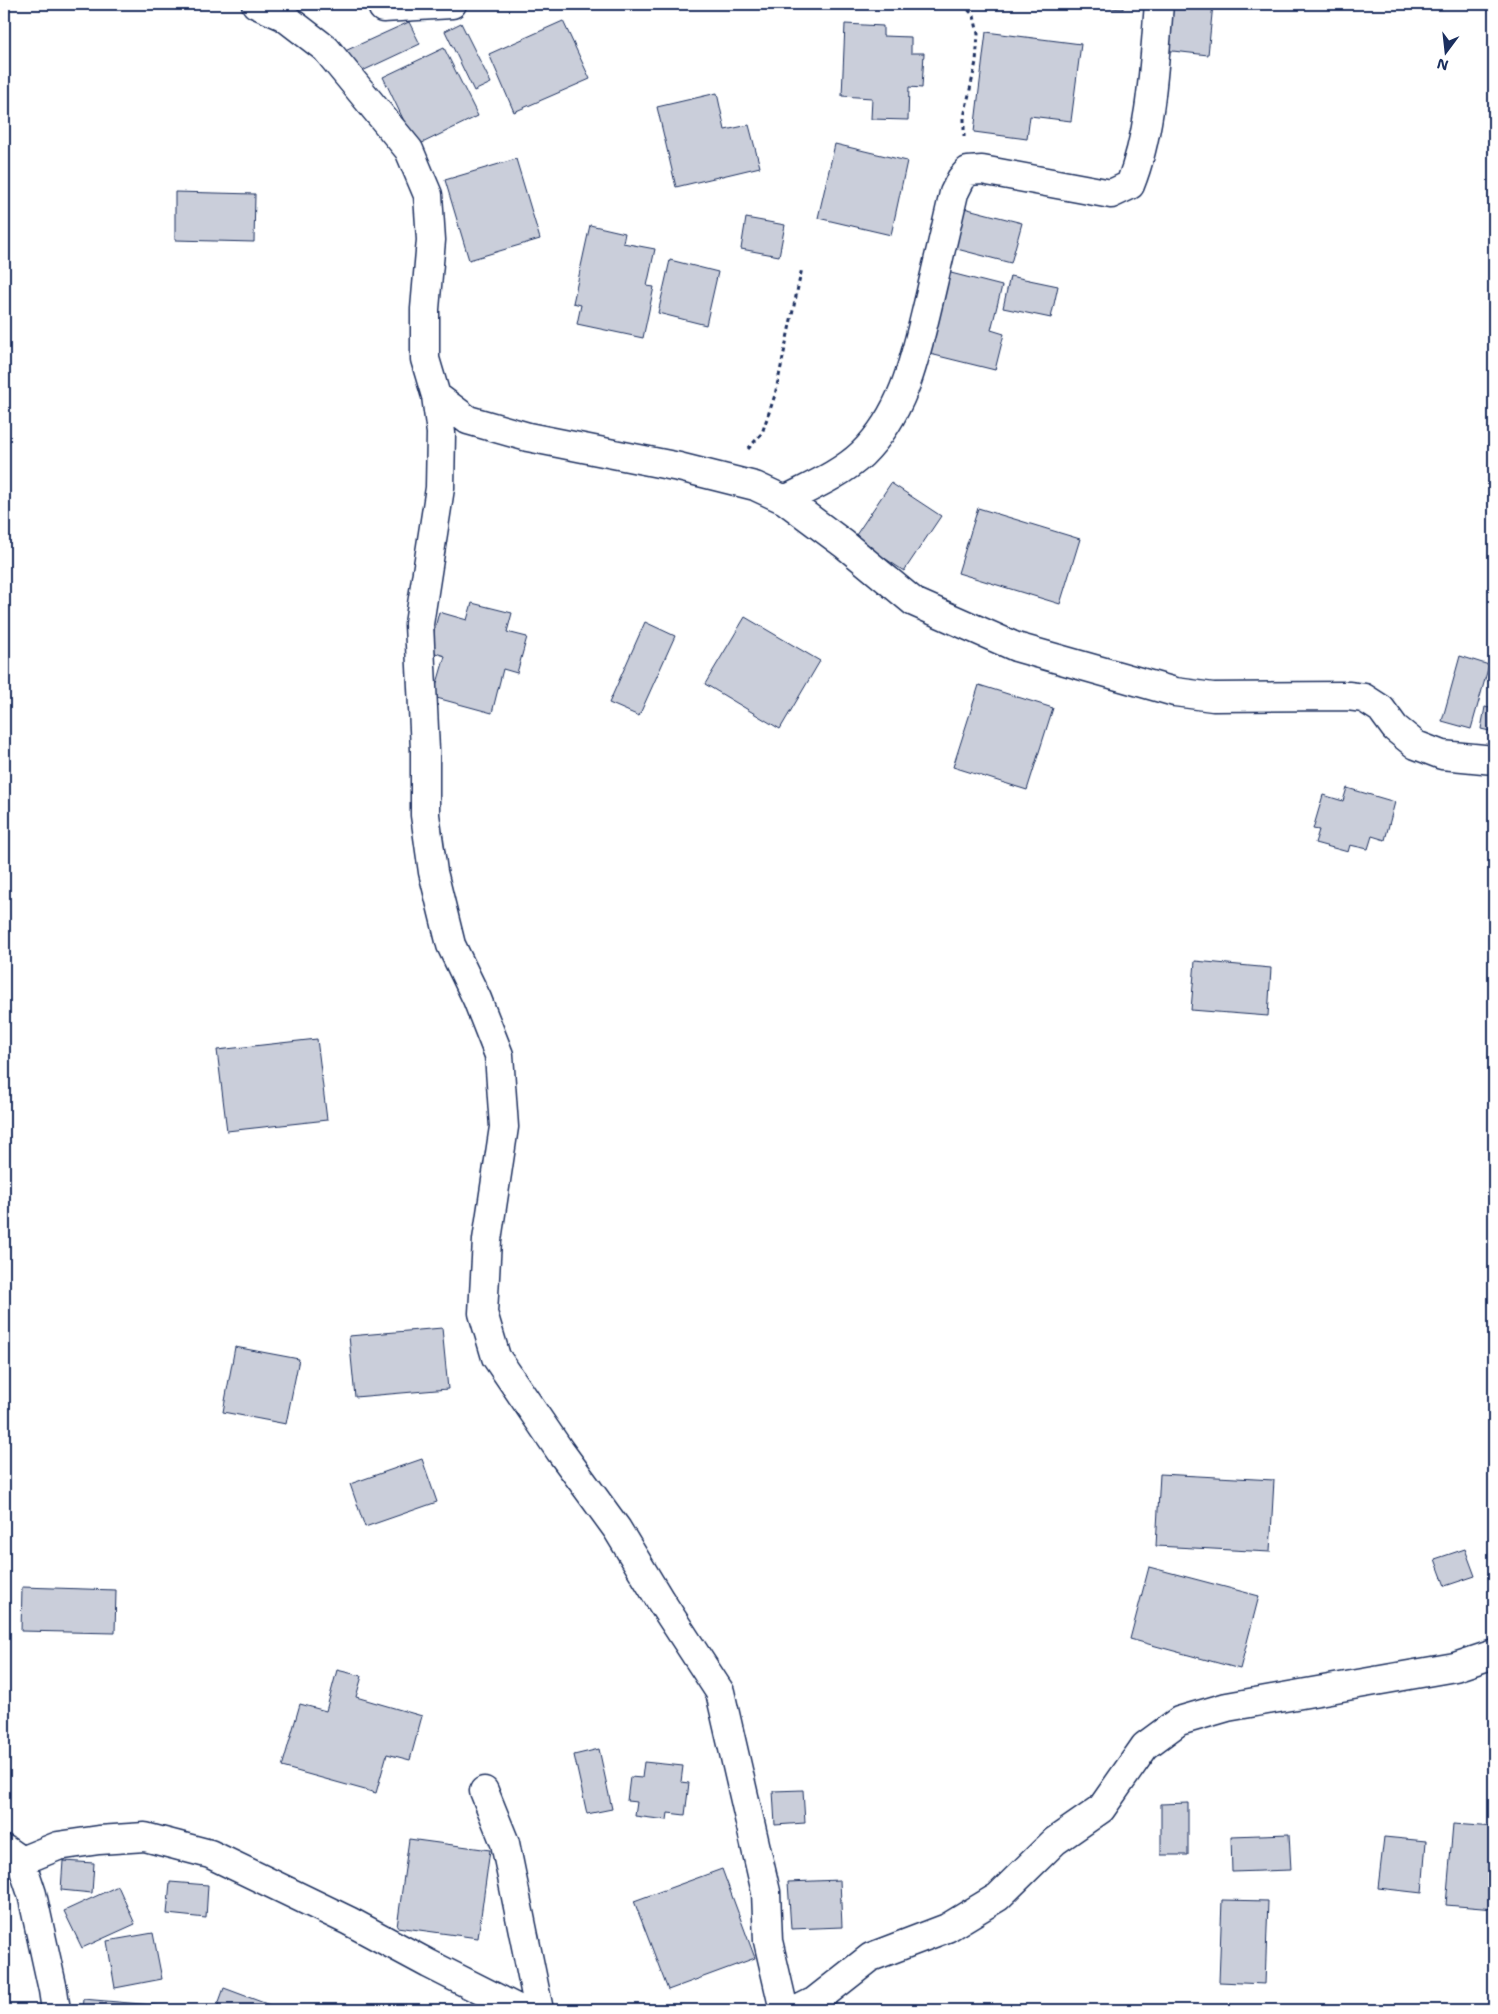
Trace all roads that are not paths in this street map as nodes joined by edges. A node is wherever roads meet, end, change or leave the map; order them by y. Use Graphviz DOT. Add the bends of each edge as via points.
graph roads {
  1 [pos="256,4"];
  2 [pos="452,4"];
  3 [pos="1159,4"];
  4 [pos="383,8"];
  5 [pos="436,396"];
  6 [pos="784,500"];
  7 [pos="1494,760"];
  8 [pos="1494,1654"];
  9 [pos="484,1791"];
  10 [pos="12,1855"];
  11 [pos="56,2010"];
  12 [pos="520,2010"];
  13 [pos="539,2010"];
  14 [pos="784,2010"];
  15 [pos="797,2010"];
  1 -- 5 [label="street" via="283,16 326,48 409,150 428,195 430,240 424,359"];
  2 -- 4 [label="street"];
  3 -- 6 [label="street" via="1152,86 1138,165 1130,185 1111,194 982,170 968,171 954,193 917,349 896,410 880,435 861,455"];
  5 -- 6 [label="street" via="468,420 755,486"];
  5 -- 14 [label="street" via="440,488 419,624 425,816 433,872 451,945 499,1055 504,1127 487,1240 483,1314 496,1357 617,1528 720,1692 766,1892 768,1941"];
  6 -- 7 [label="street" via="914,602 1016,647 1175,692 1213,697 1364,698 1381,709 1416,745 1442,755"];
  8 -- 15 [label="street" via="1455,1667 1227,1707 1179,1721 1144,1746 1101,1809 1055,1842 998,1897 947,1928 871,1958 815,2002"];
  9 -- 13 [label="street" via="505,1844"];
  10 -- 11 [label="street" via="34,1902"];
  10 -- 12 [label="street" via="99,1840 145,1837 210,1854 350,1921"];
}
